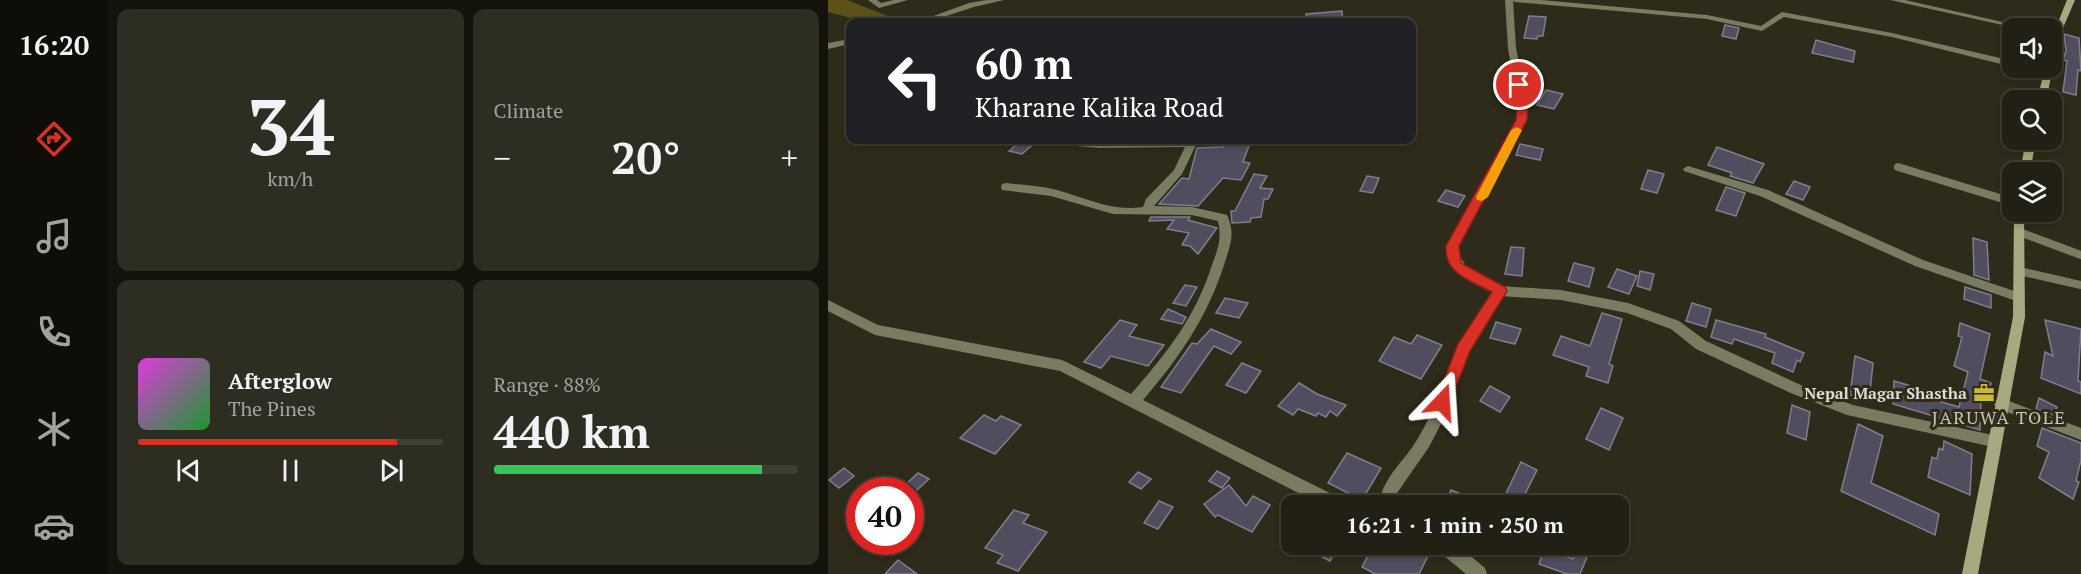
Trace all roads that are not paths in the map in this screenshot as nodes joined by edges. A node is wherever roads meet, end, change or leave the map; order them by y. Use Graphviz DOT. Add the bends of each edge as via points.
graph roads {
  1 [pos="872,0"];
  2 [pos="904,0"];
  3 [pos="1000,0"];
  4 [pos="1509,0"];
  5 [pos="1515,0"];
  6 [pos="1894,0"];
  7 [pos="2071,0"];
  8 [pos="970,3"];
  9 [pos="931,18"];
  10 [pos="2062,20"];
  11 [pos="2002,23"];
  12 [pos="846,43"];
  13 [pos="828,46"];
  14 [pos="2002,61"];
  15 [pos="1182,144"];
  16 [pos="1898,166"];
  17 [pos="1688,169"];
  18 [pos="1006,187"];
  19 [pos="2002,199"];
  20 [pos="1148,210"];
  21 [pos="2019,222"];
  22 [pos="2019,232"];
  23 [pos="2081,255"];
  24 [pos="2019,271"];
  25 [pos="2081,285"];
  26 [pos="1500,291"];
  27 [pos="2019,297"];
  28 [pos="828,305"];
  29 [pos="1133,402"];
  30 [pos="2001,404"];
  31 [pos="2081,434"];
  32 [pos="1994,441"];
  33 [pos="1319,495"];
  34 [pos="1389,495"];
  35 [pos="1456,555"];
  36 [pos="1479,574"];
  37 [pos="1970,574"];
  1 -- 2 [label="street" via="879,6"];
  3 -- 8 [label="street"];
  4 -- 26 [label="street" via="1521,120 1452,246 1456,266"];
  5 -- 14 [label="street" via="1707,17 1762,29 1782,14"];
  6 -- 11 [label="street"];
  7 -- 10 [label="main road"];
  8 -- 9 [label="street"];
  12 -- 13 [label="street"];
  15 -- 20 [label="street" via="1191,145 1178,172 1150,202"];
  16 -- 19 [label="lane"];
  17 -- 27 [label="street" via="1764,193 1930,267"];
  18 -- 20 [label="street" via="1055,193 1114,212"];
  20 -- 29 [label="street" via="1192,211 1223,218 1227,237 1211,287 1191,328"];
  21 -- 22 [label="main road"];
  22 -- 23 [label="lane"];
  22 -- 24 [label="main road"];
  24 -- 25 [label="lane"];
  24 -- 27 [label="main road"];
  26 -- 32 [label="street" via="1561,294 1628,308 1674,325 1701,345 1852,411"];
  26 -- 34 [label="street" via="1464,349 1436,420"];
  27 -- 30 [label="main road" via="2019,316"];
  28 -- 29 [label="street" via="875,330 1062,366"];
  29 -- 33 [label="street"];
  30 -- 31 [label="street"];
  30 -- 32 [label="main road"];
  32 -- 37 [label="main road"];
  35 -- 36 [label="street"];
}
